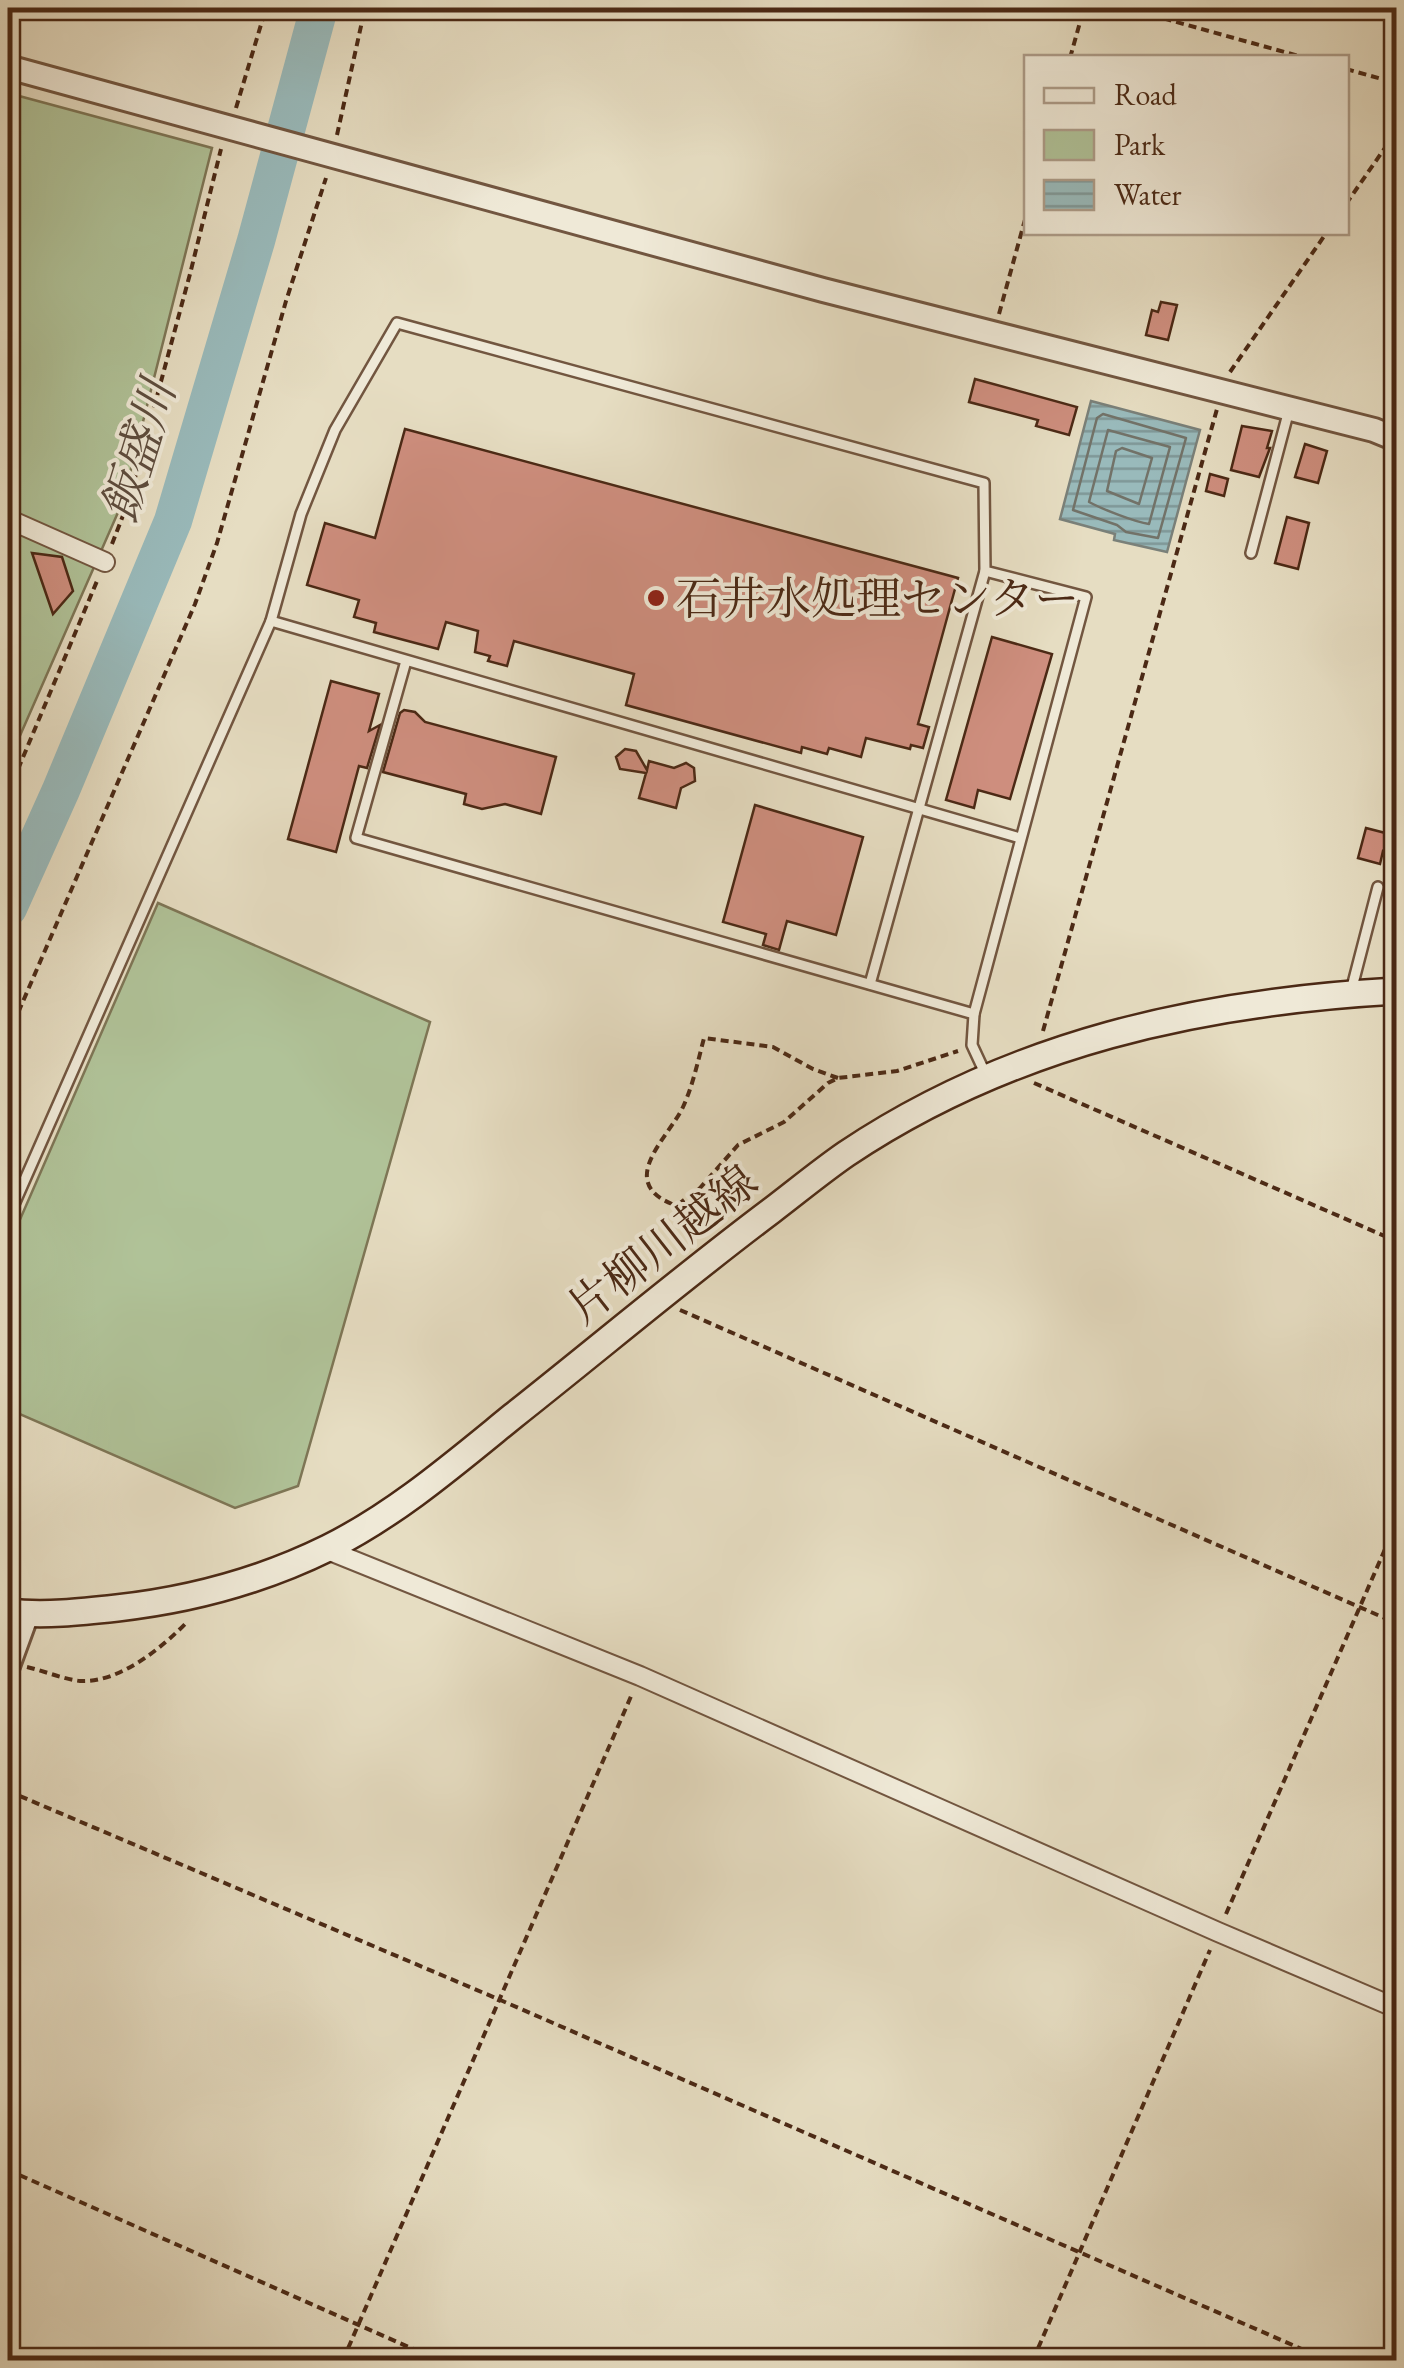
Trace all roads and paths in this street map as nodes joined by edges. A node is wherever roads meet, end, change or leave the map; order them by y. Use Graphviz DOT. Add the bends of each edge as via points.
graph roads {
  1 [pos="266,8"];
  2 [pos="365,8"];
  3 [pos="1084,8"];
  4 [pos="1126,8"];
  5 [pos="1071,55"];
  6 [pos="1295,55"];
  7 [pos="8,67"];
  8 [pos="1349,70"];
  9 [pos="1396,82"];
  10 [pos="230,129"];
  11 [pos="1396,132"];
  12 [pos="328,155"];
  13 [pos="1349,200"];
  14 [pos="1024,223"];
  15 [pos="1325,235"];
  16 [pos="994,333"];
  17 [pos="1222,393"];
  18 [pos="1290,410"];
  19 [pos="1396,439"];
  20 [pos="8,520"];
  21 [pos="1251,553"];
  22 [pos="105,562"];
  23 [pos="985,572"];
  24 [pos="271,621"];
  25 [pos="406,660"];
  26 [pos="8,793"];
  27 [pos="920,809"];
  28 [pos="1020,838"];
  29 [pos="1378,888"];
  30 [pos="870,984"];
  31 [pos="1396,992"];
  32 [pos="1351,994"];
  33 [pos="974,1014"];
  34 [pos="8,1036"];
  35 [pos="972,1046"];
  36 [pos="1036,1056"];
  37 [pos="995,1073"];
  38 [pos="838,1078"];
  39 [pos="8,1218"];
  40 [pos="1396,1241"];
  41 [pos="658,1300"];
  42 [pos="325,1549"];
  43 [pos="212,1590"];
  44 [pos="17,1613"];
  45 [pos="1396,1623"];
  46 [pos="16,1666"];
  47 [pos="640,1676"];
  48 [pos="8,1791"];
  49 [pos="498,1998"];
  50 [pos="1396,2008"];
  51 [pos="8,2170"];
  52 [pos="358,2325"];
  53 [pos="343,2360"];
  54 [pos="438,2360"];
  55 [pos="1327,2360"];
  1 -- 10 [label="path"];
  2 -- 12 [label="path"];
  3 -- 5 [label="path"];
  4 -- 6 [label="path"];
  7 -- 10 [label="street"];
  8 -- 9 [label="path"];
  10 -- 12 [label="street"];
  10 -- 22 [label="path" via="129,500"];
  11 -- 13 [label="path"];
  12 -- 16 [label="street"];
  12 -- 34 [label="path" via="319,206 195,604"];
  14 -- 16 [label="path"];
  15 -- 17 [label="path" via="1228,374"];
  16 -- 17 [label="street"];
  17 -- 18 [label="street"];
  17 -- 36 [label="path"];
  18 -- 19 [label="street"];
  18 -- 21 [label="lane"];
  20 -- 22 [label="street"];
  22 -- 26 [label="path"];
  23 -- 24 [label="lane" via="984,483 397,323 334,430"];
  23 -- 27 [label="lane"];
  23 -- 28 [label="lane" via="1086,596"];
  24 -- 25 [label="lane"];
  24 -- 39 [label="lane"];
  25 -- 27 [label="lane"];
  25 -- 30 [label="lane" via="356,838"];
  27 -- 28 [label="lane"];
  27 -- 30 [label="lane"];
  28 -- 33 [label="lane"];
  29 -- 32 [label="lane"];
  30 -- 33 [label="lane"];
  31 -- 32 [label="main road, 片柳川越線"];
  32 -- 36 [label="main road, 片柳川越線" via="1193,1014"];
  33 -- 35 [label="lane"];
  35 -- 37 [label="lane"];
  35 -- 38 [label="path" via="897,1071"];
  36 -- 37 [label="main road, 片柳川越線"];
  37 -- 40 [label="path"];
  37 -- 41 [label="main road, 片柳川越線" via="846,1154"];
  38 -- 38 [label="path" via="784,1122 738,1145 688,1199 672,1204 654,1193 648,1162 689,1093 704,1038 773,1047"];
  41 -- 42 [label="main road, 片柳川越線" via="450,1467 379,1520"];
  41 -- 45 [label="path"];
  42 -- 43 [label="main road, 片柳川越線"];
  42 -- 47 [label="street"];
  43 -- 44 [label="main road, 片柳川越線" via="143,1605"];
  43 -- 46 [label="path" via="170,1640 102,1677 82,1681"];
  44 -- 46 [label="street"];
  47 -- 49 [label="path"];
  47 -- 50 [label="street"];
  48 -- 49 [label="path"];
  49 -- 52 [label="path"];
  49 -- 55 [label="path"];
  51 -- 52 [label="path"];
  52 -- 53 [label="path"];
  52 -- 54 [label="path"];
}
